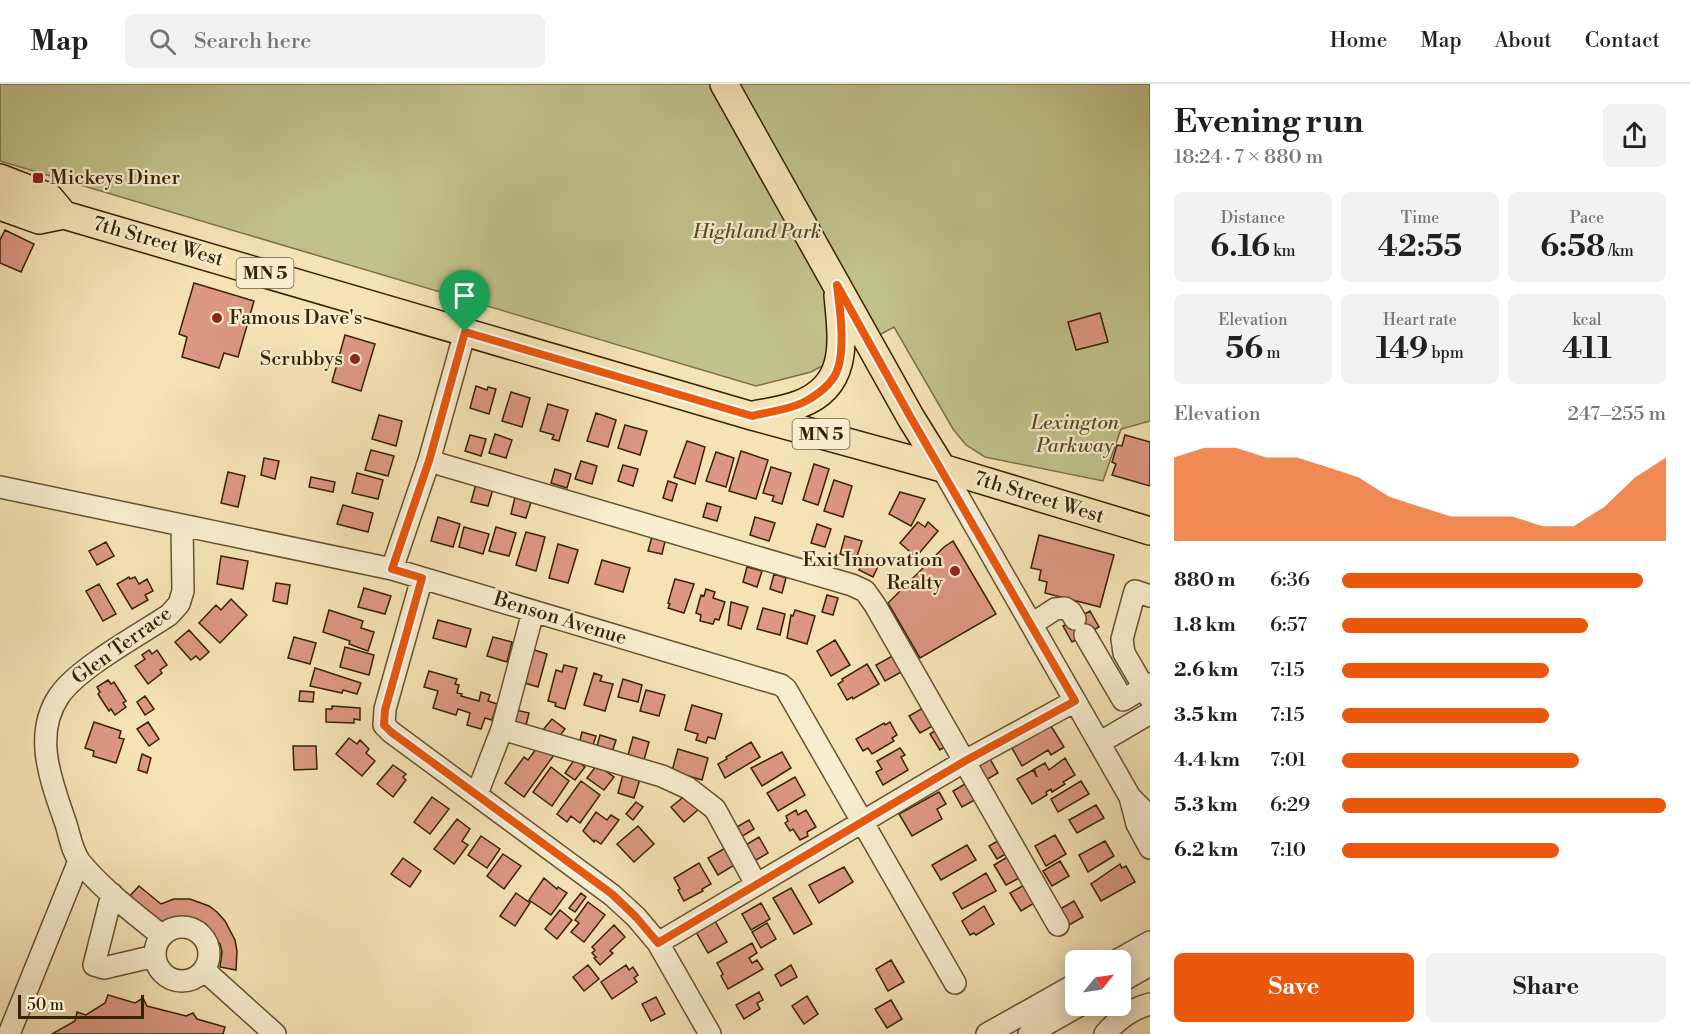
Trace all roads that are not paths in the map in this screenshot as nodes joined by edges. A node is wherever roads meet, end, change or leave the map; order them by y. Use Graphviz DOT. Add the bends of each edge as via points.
graph roads {
  1 [pos="724,84"];
  2 [pos="0,178"];
  3 [pos="0,206"];
  4 [pos="64,215"];
  5 [pos="837,285"];
  6 [pos="465,332"];
  7 [pos="752,416"];
  8 [pos="429,461"];
  9 [pos="942,468"];
  10 [pos="0,487"];
  11 [pos="182,526"];
  12 [pos="1150,531"];
  13 [pos="392,569"];
  14 [pos="422,578"];
  15 [pos="1150,596"];
  16 [pos="532,612"];
  17 [pos="1032,624"];
  18 [pos="1148,690"];
  19 [pos="1075,701"];
  20 [pos="1150,713"];
  21 [pos="502,729"];
  22 [pos="1099,743"];
  23 [pos="965,761"];
  24 [pos="477,794"];
  25 [pos="1130,796"];
  26 [pos="1150,817"];
  27 [pos="862,822"];
  28 [pos="1150,848"];
  29 [pos="79,861"];
  30 [pos="756,884"];
  31 [pos="112,894"];
  32 [pos="1058,925"];
  33 [pos="1150,942"];
  34 [pos="658,943"];
  35 [pos="158,946"];
  36 [pos="1131,953"];
  37 [pos="1150,965"];
  38 [pos="204,970"];
  39 [pos="1131,976"];
  40 [pos="955,983"];
  41 [pos="1065,990"];
  42 [pos="1150,1004"];
  43 [pos="1065,1014"];
  44 [pos="9,1034"];
  45 [pos="275,1034"];
  46 [pos="710,1034"];
  47 [pos="987,1034"];
  48 [pos="1029,1034"];
  49 [pos="1105,1034"];
  1 -- 5 [label="main road"];
  2 -- 4 [label="main road, 7th Street West / MN 5" via="49,197"];
  3 -- 4 [label="main road, 7th Street West / MN 5" via="39,220"];
  4 -- 6 [label="main road, 7th Street West / MN 5"];
  5 -- 7 [label="main road" via="842,332 839,367 834,378 800,404"];
  5 -- 9 [label="main road"];
  6 -- 7 [label="main road, 7th Street West / MN 5"];
  6 -- 8 [label="street"];
  7 -- 9 [label="main road, 7th Street West / MN 5"];
  8 -- 13 [label="street"];
  8 -- 23 [label="street" via="865,591"];
  9 -- 12 [label="main road, 7th Street West / MN 5"];
  9 -- 17 [label="street"];
  10 -- 11 [label="street, Benson Avenue"];
  11 -- 13 [label="street, Benson Avenue"];
  11 -- 29 [label="street, Glen Terrace" via="184,579 179,604 169,615 83,671 53,708 45,745 47,764"];
  13 -- 14 [label="street, Benson Avenue"];
  14 -- 16 [label="street, Benson Avenue"];
  14 -- 24 [label="street" via="384,725"];
  15 -- 18 [label="street" via="1135,591 1122,639 1124,653"];
  16 -- 21 [label="street"];
  16 -- 27 [label="street, Benson Avenue" via="781,685"];
  17 -- 18 [label="street" via="1055,609 1065,608 1123,700"];
  17 -- 19 [label="street"];
  19 -- 22 [label="street"];
  19 -- 23 [label="street"];
  20 -- 22 [label="street"];
  21 -- 24 [label="street"];
  21 -- 30 [label="street" via="662,776 688,788 715,809"];
  22 -- 25 [label="street"];
  23 -- 27 [label="street"];
  23 -- 32 [label="street"];
  24 -- 34 [label="street" via="612,894"];
  25 -- 26 [label="street"];
  25 -- 28 [label="street" via="1137,824"];
  27 -- 30 [label="street"];
  27 -- 40 [label="street, Benson Avenue"];
  29 -- 31 [label="street, Glen Terrace"];
  29 -- 44 [label="street"];
  30 -- 34 [label="street"];
  31 -- 35 [label="street, Glen Terrace"];
  31 -- 35 [label="street" via="94,965 104,968"];
  33 -- 36 [label="street"];
  34 -- 46 [label="street"];
  35 -- 38 [label="street, Glen Terrace" via="161,970 173,979 190,980"];
  35 -- 38 [label="street" via="177,927 201,934 209,956"];
  37 -- 39 [label="street"];
  38 -- 45 [label="street"];
  41 -- 47 [label="street"];
  42 -- 49 [label="street" via="1117,1020"];
  43 -- 48 [label="street"];
}
